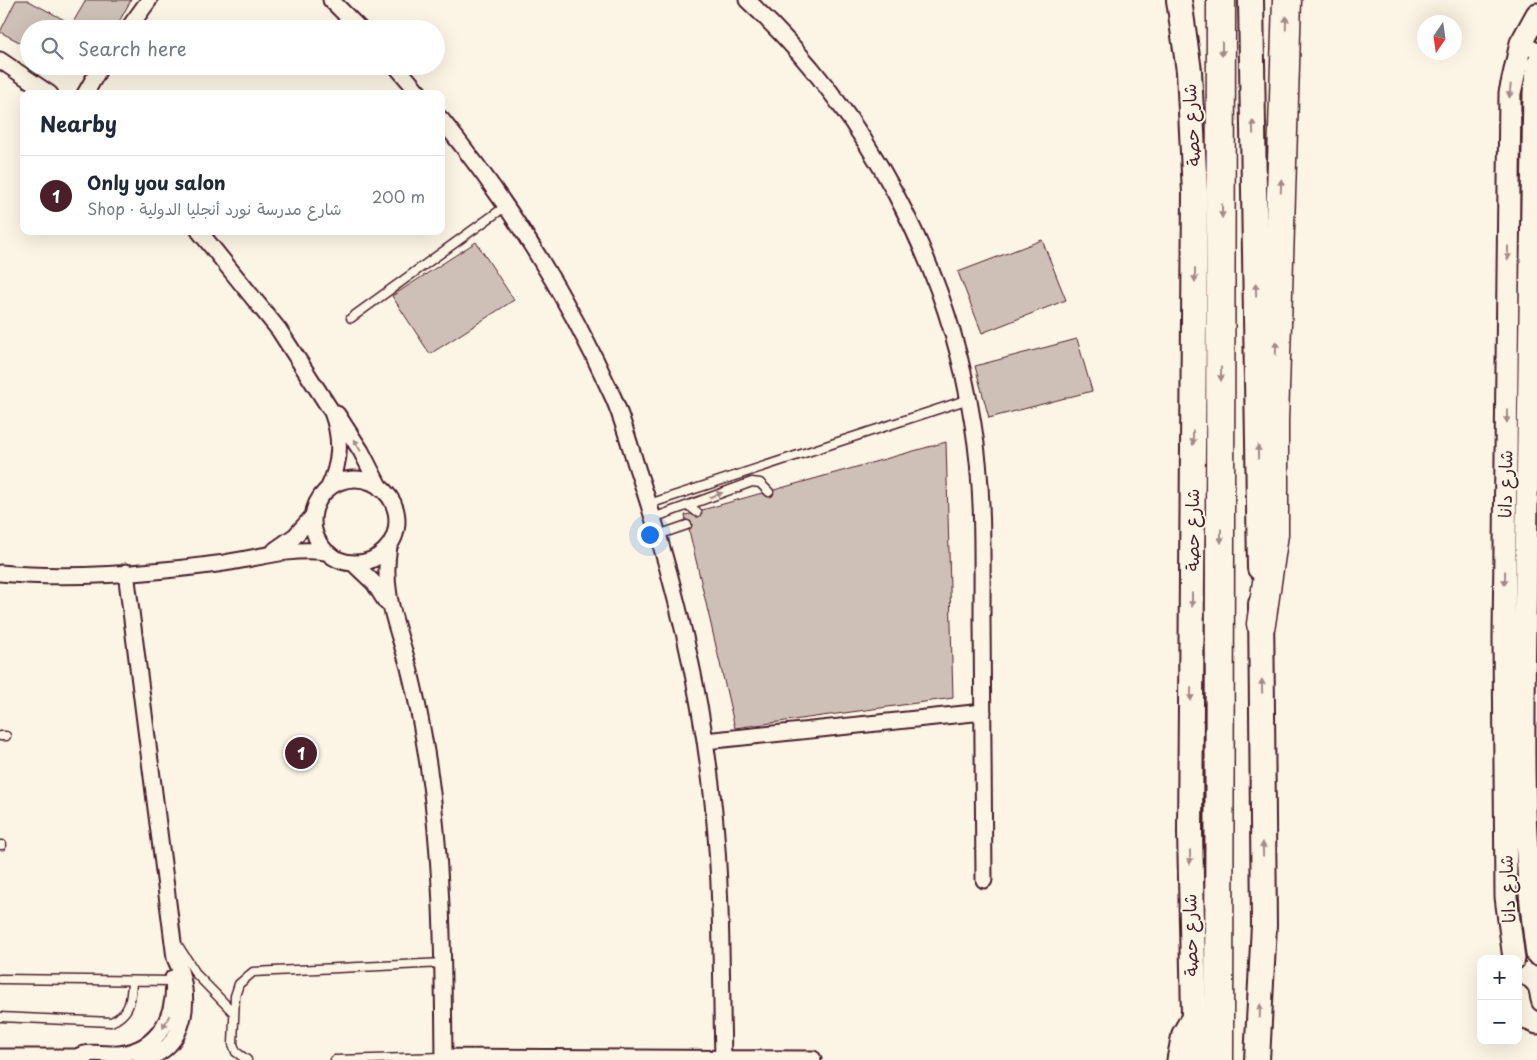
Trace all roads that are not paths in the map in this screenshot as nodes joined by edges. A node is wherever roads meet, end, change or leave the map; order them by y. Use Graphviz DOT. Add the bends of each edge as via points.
graph roads {
  1 [pos="149,0"];
  2 [pos="331,0"];
  3 [pos="747,0"];
  4 [pos="1179,0"];
  5 [pos="1221,0"];
  6 [pos="1251,0"];
  7 [pos="1287,0"];
  8 [pos="1537,14"];
  9 [pos="135,20"];
  10 [pos="351,20"];
  11 [pos="1529,47"];
  12 [pos="0,60"];
  13 [pos="1537,65"];
  14 [pos="20,74"];
  15 [pos="22,75"];
  16 [pos="93,75"];
  17 [pos="95,75"];
  18 [pos="404,75"];
  19 [pos="44,90"];
  20 [pos="79,90"];
  21 [pos="87,90"];
  22 [pos="417,90"];
  23 [pos="445,124"];
  24 [pos="506,206"];
  25 [pos="202,235"];
  26 [pos="351,318"];
  27 [pos="969,399"];
  28 [pos="326,401"];
  29 [pos="380,488"];
  30 [pos="328,489"];
  31 [pos="768,492"];
  32 [pos="688,505"];
  33 [pos="651,511"];
  34 [pos="697,512"];
  35 [pos="313,516"];
  36 [pos="687,525"];
  37 [pos="658,535"];
  38 [pos="389,546"];
  39 [pos="326,552"];
  40 [pos="262,556"];
  41 [pos="353,563"];
  42 [pos="0,572"];
  43 [pos="126,572"];
  44 [pos="390,607"];
  45 [pos="1261,624"];
  46 [pos="1522,640"];
  47 [pos="983,712"];
  48 [pos="706,741"];
  49 [pos="984,880"];
  50 [pos="171,931"];
  51 [pos="1537,954"];
  52 [pos="1513,955"];
  53 [pos="174,958"];
  54 [pos="444,963"];
  55 [pos="0,978"];
  56 [pos="173,981"];
  57 [pos="132,982"];
  58 [pos="1525,1003"];
  59 [pos="234,1013"];
  60 [pos="0,1017"];
  61 [pos="1192,1018"];
  62 [pos="1537,1023"];
  63 [pos="0,1057"];
  64 [pos="81,1059"];
  65 [pos="444,1059"];
  66 [pos="723,1059"];
  67 [pos="813,1059"];
  68 [pos="141,1060"];
  69 [pos="247,1060"];
  70 [pos="335,1060"];
  71 [pos="1178,1060"];
  72 [pos="1195,1060"];
  73 [pos="1219,1060"];
  74 [pos="1257,1060"];
  1 -- 9 [label="street"];
  2 -- 10 [label="street"];
  3 -- 27 [label="street" via="783,36 830,92 890,184 936,284"];
  4 -- 61 [label="main road, شارع حصة, one-way" via="1190,72 1195,194 1190,794"];
  5 -- 73 [label="highway, one-way"];
  45 -- 6 [label="main road, one-way"];
  45 -- 7 [label="highway, one-way" via="1274,534 1274,421"];
  8 -- 11 [label="street, شارع دانا"];
  11 -- 46 [label="street, شارع دانا, one-way" via="1510,93"];
  12 -- 14 [label="street"];
  13 -- 46 [label="street, شارع دانا"];
  15 -- 19 [label="street"];
  16 -- 20 [label="street"];
  17 -- 21 [label="street"];
  18 -- 22 [label="street"];
  23 -- 24 [label="street"];
  24 -- 26 [label="lane"];
  24 -- 33 [label="street" via="565,300 599,367 614,400"];
  25 -- 28 [label="street" via="278,330"];
  27 -- 33 [label="lane"];
  27 -- 47 [label="street" via="981,496"];
  29 -- 28 [label="street, one-way" via="351,434"];
  28 -- 30 [label="street" via="337,425 339,445 338,464"];
  29 -- 30 [label="street" via="357,479 340,482"];
  29 -- 38 [label="street" via="396,510 396,529"];
  30 -- 35 [label="street" via="320,498"];
  32 -- 31 [label="lane, one-way" via="752,482 760,483"];
  32 -- 33 [label="lane"];
  32 -- 34 [label="lane"];
  33 -- 37 [label="street"];
  35 -- 39 [label="street" via="315,536"];
  35 -- 40 [label="street" via="285,544"];
  36 -- 37 [label="lane"];
  37 -- 48 [label="street" via="684,629"];
  38 -- 41 [label="street" via="373,559"];
  38 -- 44 [label="street" via="386,583"];
  39 -- 40 [label="street" via="294,550"];
  39 -- 41 [label="street"];
  40 -- 43 [label="street" via="182,569"];
  41 -- 44 [label="street" via="374,583"];
  42 -- 43 [label="street" via="51,575"];
  43 -- 50 [label="street"];
  44 -- 54 [label="street" via="414,689 428,764 438,848"];
  74 -- 45 [label="main road, one-way" via="1264,924"];
  46 -- 51 [label="street, شارع دانا" via="1526,840"];
  46 -- 52 [label="street, شارع دانا" via="1506,897"];
  47 -- 48 [label="street"];
  47 -- 49 [label="street"];
  48 -- 66 [label="street" via="718,864"];
  50 -- 53 [label="street"];
  50 -- 59 [label="lane" via="197,975"];
  53 -- 56 [label="street"];
  53 -- 68 [label="street" via="184,996 184,1019 166,1048"];
  54 -- 59 [label="lane" via="253,972 239,984"];
  54 -- 65 [label="street"];
  55 -- 57 [label="lane"];
  56 -- 57 [label="lane"];
  56 -- 64 [label="street, one-way" via="172,1008 165,1026 155,1039 128,1053 88,1054"];
  57 -- 60 [label="lane" via="126,1013 111,1022"];
  58 -- 62 [label="street" via="1525,1017"];
  59 -- 69 [label="lane" via="233,1044 236,1052"];
  61 -- 71 [label="street" via="1183,1034"];
  61 -- 72 [label="main road, شارع حصة"];
  63 -- 64 [label="street"];
  65 -- 66 [label="street"];
  65 -- 70 [label="lane"];
  66 -- 67 [label="street"];
}
